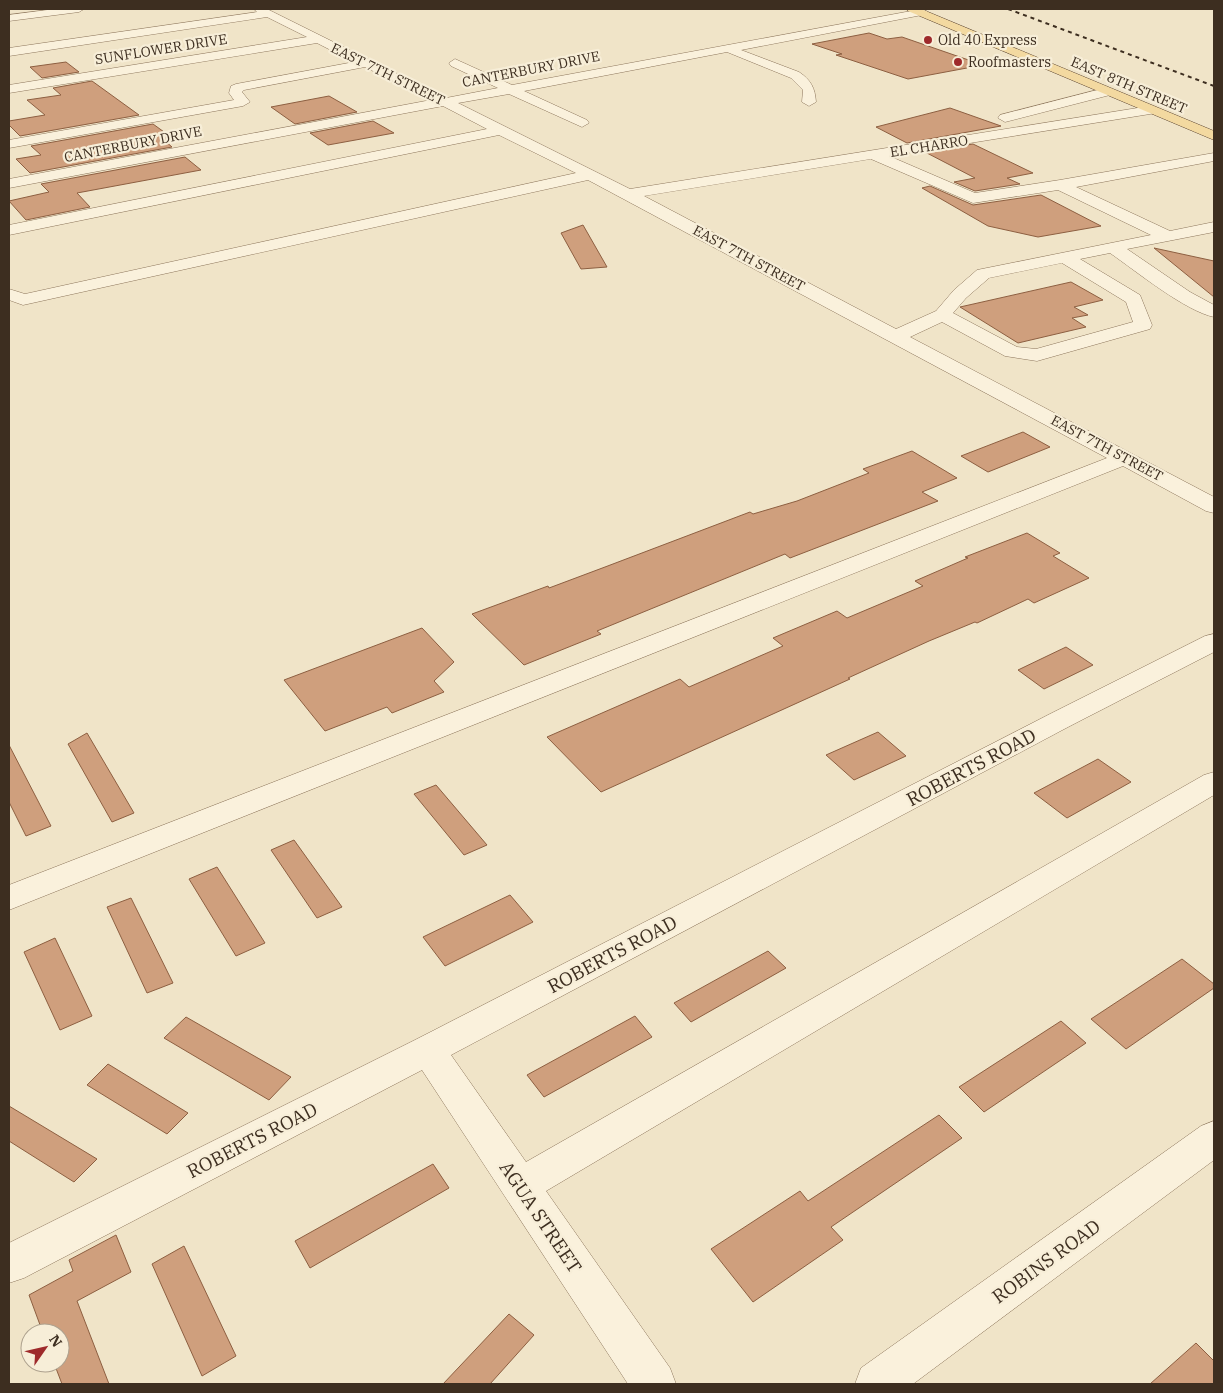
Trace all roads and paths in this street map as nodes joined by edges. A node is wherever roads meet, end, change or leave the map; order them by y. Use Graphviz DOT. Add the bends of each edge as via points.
graph roads {
  1 [pos="79,9"];
  2 [pos="942,9"];
  3 [pos="917,11"];
  4 [pos="268,14"];
  5 [pos="9,18"];
  6 [pos="318,39"];
  7 [pos="729,49"];
  8 [pos="9,52"];
  9 [pos="647,53"];
  10 [pos="664,61"];
  11 [pos="366,63"];
  12 [pos="455,63"];
  13 [pos="508,74"];
  14 [pos="489,78"];
  15 [pos="9,89"];
  16 [pos="514,89"];
  17 [pos="1106,92"];
  18 [pos="445,102"];
  19 [pos="808,102"];
  20 [pos="1150,110"];
  21 [pos="996,120"];
  22 [pos="582,123"];
  23 [pos="500,130"];
  24 [pos="1214,136"];
  25 [pos="9,144"];
  26 [pos="873,155"];
  27 [pos="1214,157"];
  28 [pos="589,175"];
  29 [pos="9,184"];
  30 [pos="1060,185"];
  31 [pos="628,194"];
  32 [pos="1214,227"];
  33 [pos="9,230"];
  34 [pos="1169,236"];
  35 [pos="1114,248"];
  36 [pos="1065,258"];
  37 [pos="14,299"];
  38 [pos="1214,312"];
  39 [pos="942,316"];
  40 [pos="897,336"];
  41 [pos="1125,458"];
  42 [pos="1214,506"];
  43 [pos="1214,642"];
  44 [pos="1214,782"];
  45 [pos="9,898"];
  46 [pos="428,1050"];
  47 [pos="1214,1138"];
  48 [pos="520,1186"];
  49 [pos="9,1264"];
  50 [pos="654,1384"];
  51 [pos="877,1384"];
  1 -- 5 [label="street"];
  2 -- 3 [label="main road, CANTERBURY DRIVE"];
  3 -- 7 [label="street, CANTERBURY DRIVE"];
  3 -- 17 [label="main road, EAST 8TH STREET"];
  4 -- 6 [label="street, EAST 7TH STREET"];
  4 -- 8 [label="street"];
  6 -- 11 [label="street, EAST 7TH STREET"];
  6 -- 15 [label="street, SUNFLOWER DRIVE"];
  7 -- 10 [label="street, CANTERBURY DRIVE"];
  7 -- 19 [label="street" via="795,75 809,90"];
  9 -- 10 [label="street"];
  10 -- 16 [label="street, CANTERBURY DRIVE"];
  11 -- 18 [label="street, EAST 7TH STREET"];
  11 -- 25 [label="street" via="241,86 235,93 243,102"];
  12 -- 14 [label="street"];
  13 -- 14 [label="street"];
  14 -- 16 [label="street"];
  16 -- 18 [label="street, CANTERBURY DRIVE"];
  16 -- 22 [label="street"];
  17 -- 20 [label="main road, EAST 8TH STREET"];
  17 -- 21 [label="street"];
  18 -- 23 [label="street, EAST 7TH STREET"];
  18 -- 29 [label="street, CANTERBURY DRIVE"];
  20 -- 24 [label="main road, EAST 8TH STREET"];
  20 -- 26 [label="street, EL CHARRO"];
  23 -- 28 [label="street, EAST 7TH STREET"];
  23 -- 33 [label="street"];
  26 -- 30 [label="street, EL CHARRO" via="972,198"];
  26 -- 31 [label="street"];
  27 -- 30 [label="street, EL CHARRO"];
  28 -- 31 [label="street, EAST 7TH STREET"];
  28 -- 37 [label="street"];
  30 -- 34 [label="street"];
  31 -- 40 [label="street, EAST 7TH STREET"];
  32 -- 34 [label="street"];
  34 -- 35 [label="street"];
  35 -- 36 [label="street"];
  35 -- 38 [label="street" via="1184,296"];
  36 -- 39 [label="street" via="983,274"];
  36 -- 39 [label="street" via="1134,299 1143,325 1037,355 1012,352"];
  39 -- 40 [label="street"];
  40 -- 41 [label="street, EAST 7TH STREET"];
  41 -- 42 [label="street, EAST 7TH STREET"];
  41 -- 45 [label="street"];
  43 -- 46 [label="street, ROBERTS ROAD"];
  44 -- 48 [label="street"];
  46 -- 48 [label="street, AGUA STREET"];
  46 -- 49 [label="street, ROBERTS ROAD"];
  47 -- 51 [label="street, ROBINS ROAD"];
  48 -- 50 [label="street, AGUA STREET"];
}
